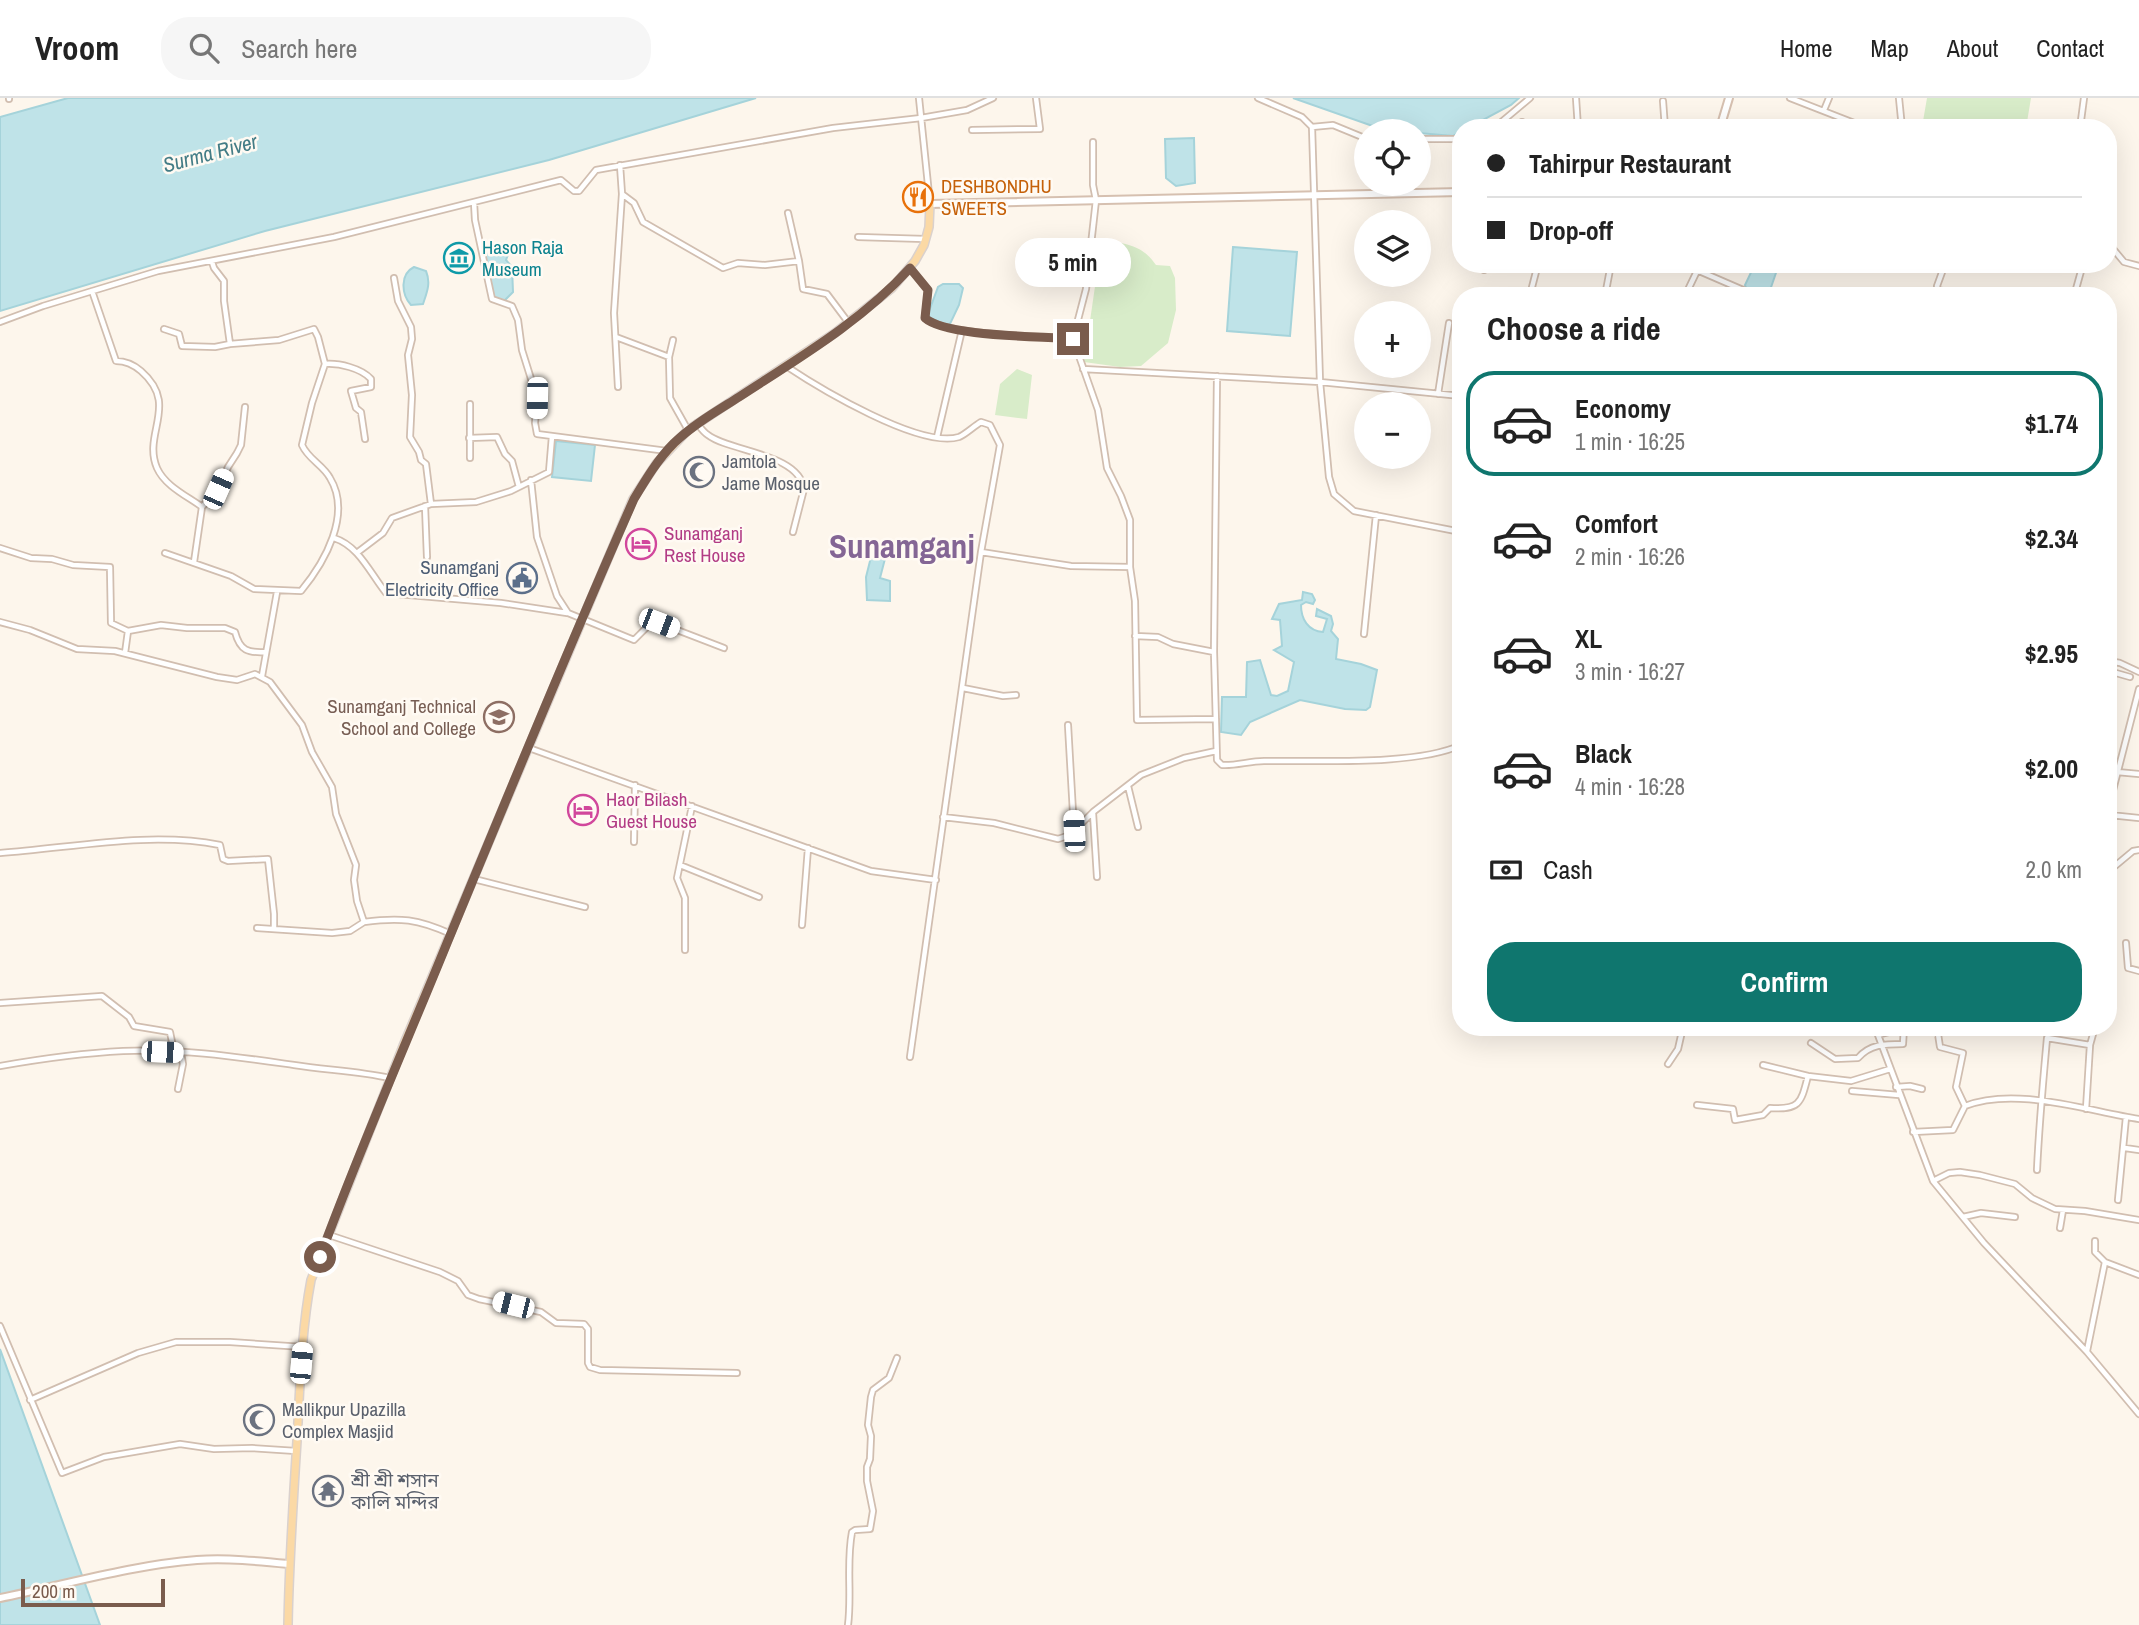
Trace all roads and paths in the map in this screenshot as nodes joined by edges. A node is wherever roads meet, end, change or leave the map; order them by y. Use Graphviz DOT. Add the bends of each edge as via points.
graph roads {
  1 [pos="919,98"];
  2 [pos="993,98"];
  3 [pos="1036,98"];
  4 [pos="1258,98"];
  5 [pos="1531,98"];
  6 [pos="1576,98"];
  7 [pos="1729,98"];
  8 [pos="1790,98"];
  9 [pos="1829,98"];
  10 [pos="1899,98"];
  11 [pos="2084,98"];
  12 [pos="1662,101"];
  13 [pos="1824,110"];
  14 [pos="921,118"];
  15 [pos="1505,119"];
  16 [pos="1577,119"];
  17 [pos="1664,119"];
  18 [pos="1723,119"];
  19 [pos="1846,119"];
  20 [pos="1901,119"];
  21 [pos="2081,119"];
  22 [pos="1312,127"];
  23 [pos="972,130"];
  24 [pos="1354,134"];
  25 [pos="1431,139"];
  26 [pos="1452,139"];
  27 [pos="1093,142"];
  28 [pos="620,164"];
  29 [pos="1431,192"];
  30 [pos="1452,192"];
  31 [pos="622,194"];
  32 [pos="1354,194"];
  33 [pos="1314,195"];
  34 [pos="1096,200"];
  35 [pos="474,202"];
  36 [pos="930,204"];
  37 [pos="788,213"];
  38 [pos="858,237"];
  39 [pos="926,239"];
  40 [pos="2117,254"];
  41 [pos="799,261"];
  42 [pos="212,262"];
  43 [pos="2139,266"];
  44 [pos="910,268"];
  45 [pos="1702,273"];
  46 [pos="394,278"];
  47 [pos="1735,287"];
  48 [pos="92,291"];
  49 [pos="849,322"];
  50 [pos="0,323"];
  51 [pos="1448,323"];
  52 [pos="164,329"];
  53 [pos="962,330"];
  54 [pos="616,337"];
  55 [pos="1073,339"];
  56 [pos="673,340"];
  57 [pos="230,344"];
  58 [pos="669,357"];
  59 [pos="325,364"];
  60 [pos="786,366"];
  61 [pos="1083,369"];
  62 [pos="1217,376"];
  63 [pos="1320,382"];
  64 [pos="618,387"];
  65 [pos="1438,394"];
  66 [pos="1452,395"];
  67 [pos="470,404"];
  68 [pos="245,407"];
  69 [pos="697,423"];
  70 [pos="688,430"];
  71 [pos="552,436"];
  72 [pos="937,437"];
  73 [pos="469,438"];
  74 [pos="365,439"];
  75 [pos="667,451"];
  76 [pos="470,458"];
  77 [pos="531,480"];
  78 [pos="519,487"];
  79 [pos="428,505"];
  80 [pos="202,507"];
  81 [pos="1376,515"];
  82 [pos="1452,530"];
  83 [pos="793,532"];
  84 [pos="334,538"];
  85 [pos="0,548"];
  86 [pos="358,552"];
  87 [pos="981,552"];
  88 [pos="165,553"];
  89 [pos="427,557"];
  90 [pos="194,562"];
  91 [pos="1130,567"];
  92 [pos="277,592"];
  93 [pos="568,613"];
  94 [pos="582,620"];
  95 [pos="0,622"];
  96 [pos="128,631"];
  97 [pos="1364,634"];
  98 [pos="1135,636"];
  99 [pos="723,648"];
  100 [pos="267,652"];
  101 [pos="1214,652"];
  102 [pos="125,653"];
  103 [pos="2117,662"];
  104 [pos="2139,672"];
  105 [pos="2117,673"];
  106 [pos="262,676"];
  107 [pos="2130,677"];
  108 [pos="963,688"];
  109 [pos="2139,689"];
  110 [pos="1016,695"];
  111 [pos="1216,719"];
  112 [pos="1068,725"];
  113 [pos="528,747"];
  114 [pos="1452,749"];
  115 [pos="1216,751"];
  116 [pos="2118,772"];
  117 [pos="2139,774"];
  118 [pos="2117,776"];
  119 [pos="635,785"];
  120 [pos="1128,786"];
  121 [pos="692,806"];
  122 [pos="1093,812"];
  123 [pos="2117,816"];
  124 [pos="943,817"];
  125 [pos="2139,818"];
  126 [pos="1138,827"];
  127 [pos="1074,831"];
  128 [pos="634,842"];
  129 [pos="808,848"];
  130 [pos="2139,850"];
  131 [pos="0,853"];
  132 [pos="2117,864"];
  133 [pos="680,865"];
  134 [pos="1097,877"];
  135 [pos="473,879"];
  136 [pos="936,880"];
  137 [pos="759,897"];
  138 [pos="585,907"];
  139 [pos="364,922"];
  140 [pos="802,925"];
  141 [pos="257,928"];
  142 [pos="274,929"];
  143 [pos="451,934"];
  144 [pos="2126,943"];
  145 [pos="685,950"];
  146 [pos="2139,971"];
  147 [pos="0,1003"];
  148 [pos="1682,1036"];
  149 [pos="1878,1036"];
  150 [pos="1904,1036"];
  151 [pos="1938,1036"];
  152 [pos="2092,1036"];
  153 [pos="1811,1043"];
  154 [pos="1880,1043"];
  155 [pos="2090,1045"];
  156 [pos="181,1053"];
  157 [pos="910,1057"];
  158 [pos="1668,1065"];
  159 [pos="1763,1065"];
  160 [pos="0,1066"];
  161 [pos="1890,1069"];
  162 [pos="1808,1076"];
  163 [pos="390,1078"];
  164 [pos="1896,1087"];
  165 [pos="178,1089"];
  166 [pos="1922,1089"];
  167 [pos="1852,1091"];
  168 [pos="1899,1095"];
  169 [pos="2040,1102"];
  170 [pos="1697,1105"];
  171 [pos="1965,1106"];
  172 [pos="2086,1109"];
  173 [pos="2126,1117"];
  174 [pos="2139,1119"];
  175 [pos="1913,1132"];
  176 [pos="2125,1148"];
  177 [pos="2139,1150"];
  178 [pos="2037,1170"];
  179 [pos="1933,1181"];
  180 [pos="2119,1200"];
  181 [pos="2063,1210"];
  182 [pos="1963,1217"];
  183 [pos="2015,1217"];
  184 [pos="2139,1220"];
  185 [pos="2060,1227"];
  186 [pos="328,1235"];
  187 [pos="2095,1241"];
  188 [pos="2105,1262"];
  189 [pos="2139,1275"];
  190 [pos="0,1326"];
  191 [pos="303,1347"];
  192 [pos="2087,1352"];
  193 [pos="897,1358"];
  194 [pos="737,1373"];
  195 [pos="30,1400"];
  196 [pos="2139,1414"];
  197 [pos="296,1451"];
  198 [pos="289,1564"];
  199 [pos="0,1598"];
  200 [pos="288,1625"];
  201 [pos="848,1625"];
  1 -- 14 [label="street"];
  2 -- 14 [label="street" via="967,110"];
  3 -- 23 [label="street" via="1040,129"];
  4 -- 22 [label="street" via="1301,117"];
  5 -- 15 [label="street"];
  6 -- 16 [label="street"];
  7 -- 18 [label="main road"];
  8 -- 13 [label="street"];
  9 -- 13 [label="street"];
  10 -- 20 [label="street"];
  11 -- 21 [label="street"];
  12 -- 17 [label="street"];
  13 -- 19 [label="street"];
  14 -- 28 [label="street"];
  14 -- 36 [label="street"];
  22 -- 24 [label="street" via="1333,125"];
  22 -- 33 [label="street"];
  25 -- 26 [label="street"];
  27 -- 34 [label="street"];
  28 -- 31 [label="street"];
  28 -- 35 [label="street" via="596,170 579,191 561,180"];
  29 -- 30 [label="main road"];
  31 -- 41 [label="street" via="634,203 643,222 723,268 738,263"];
  31 -- 54 [label="street"];
  32 -- 33 [label="main road"];
  33 -- 34 [label="main road"];
  33 -- 63 [label="street"];
  34 -- 36 [label="main road"];
  34 -- 55 [label="street" via="1086,289"];
  35 -- 42 [label="street"];
  35 -- 71 [label="street" via="492,299 512,306 537,398 537,434"];
  36 -- 39 [label="main road"];
  37 -- 41 [label="street"];
  38 -- 39 [label="street"];
  39 -- 44 [label="main road"];
  40 -- 43 [label="street" via="2124,262"];
  41 -- 49 [label="street" via="803,289 827,294"];
  42 -- 48 [label="street" via="158,271"];
  42 -- 57 [label="street" via="224,281"];
  44 -- 49 [label="main road"];
  44 -- 53 [label="street" via="928,290 925,318"];
  45 -- 47 [label="street"];
  46 -- 79 [label="street" via="398,301 411,327 410,437 426,464"];
  48 -- 50 [label="street"];
  48 -- 80 [label="street" via="116,361 134,366 159,394 156,465 172,486"];
  49 -- 60 [label="main road"];
  51 -- 65 [label="street"];
  52 -- 57 [label="street" via="178,334 182,346"];
  53 -- 55 [label="street"];
  53 -- 72 [label="street"];
  54 -- 58 [label="street"];
  54 -- 64 [label="street"];
  55 -- 61 [label="street"];
  56 -- 58 [label="street"];
  57 -- 59 [label="street" via="279,340 314,330"];
  58 -- 70 [label="street" via="670,398"];
  59 -- 74 [label="street" via="365,372 371,379 371,387 351,391 362,412"];
  59 -- 84 [label="street" via="302,445 332,480 338,501"];
  60 -- 69 [label="main road"];
  60 -- 72 [label="street" via="856,408"];
  61 -- 62 [label="street"];
  61 -- 91 [label="street" via="1098,410 1107,468 1130,520"];
  62 -- 63 [label="street"];
  62 -- 101 [label="street"];
  63 -- 65 [label="street"];
  63 -- 81 [label="street" via="1334,494 1354,510"];
  65 -- 66 [label="street"];
  67 -- 73 [label="street"];
  68 -- 80 [label="street" via="241,445 218,489"];
  69 -- 70 [label="main road"];
  69 -- 83 [label="street" via="708,436 776,460 802,480 804,489"];
  70 -- 75 [label="main road"];
  71 -- 75 [label="street"];
  71 -- 77 [label="street" via="549,472"];
  72 -- 87 [label="street" via="959,437 981,422 990,425 1000,444"];
  73 -- 76 [label="street"];
  73 -- 78 [label="street" via="497,437 512,461"];
  75 -- 94 [label="main road" via="634,499"];
  77 -- 78 [label="street"];
  77 -- 93 [label="street" via="540,549"];
  78 -- 79 [label="street" via="476,502"];
  79 -- 86 [label="street" via="392,518 383,533"];
  79 -- 89 [label="street"];
  80 -- 90 [label="street"];
  81 -- 82 [label="street"];
  81 -- 97 [label="street"];
  84 -- 86 [label="street"];
  84 -- 92 [label="street" via="302,590"];
  85 -- 96 [label="street" via="31,558 110,568 111,623"];
  86 -- 93 [label="street" via="386,593"];
  87 -- 91 [label="street" via="1071,566"];
  87 -- 108 [label="street"];
  88 -- 90 [label="street"];
  90 -- 92 [label="street" via="254,589"];
  91 -- 98 [label="street"];
  92 -- 100 [label="street"];
  93 -- 94 [label="street"];
  94 -- 99 [label="street" via="634,640 650,624 659,623"];
  94 -- 113 [label="main road"];
  95 -- 102 [label="street" via="77,649"];
  96 -- 100 [label="street" via="161,625 225,628 235,632 240,646 249,653"];
  96 -- 102 [label="street"];
  98 -- 101 [label="street" via="1158,637"];
  98 -- 111 [label="street" via="1137,720"];
  100 -- 106 [label="street"];
  101 -- 111 [label="street"];
  102 -- 106 [label="street" via="216,677"];
  103 -- 104 [label="street"];
  105 -- 107 [label="street"];
  106 -- 139 [label="street" via="302,725 332,786 335,814 356,865 354,880"];
  108 -- 110 [label="street"];
  108 -- 124 [label="street"];
  109 -- 116 [label="street"];
  111 -- 115 [label="street"];
  112 -- 127 [label="street"];
  113 -- 119 [label="street"];
  113 -- 135 [label="main road"];
  114 -- 115 [label="street" via="1425,755 1255,761 1229,766 1217,760"];
  115 -- 120 [label="street" via="1141,775"];
  116 -- 117 [label="street"];
  116 -- 118 [label="street"];
  119 -- 121 [label="street"];
  119 -- 128 [label="street"];
  120 -- 122 [label="street"];
  120 -- 126 [label="street"];
  121 -- 129 [label="street"];
  121 -- 133 [label="street"];
  122 -- 127 [label="street"];
  122 -- 134 [label="street"];
  123 -- 125 [label="street"];
  124 -- 127 [label="street" via="994,823 1058,839"];
  124 -- 136 [label="street"];
  129 -- 136 [label="street" via="871,871"];
  129 -- 140 [label="street"];
  130 -- 132 [label="street"];
  131 -- 142 [label="street" via="152,840 220,845 223,859 228,861 268,859"];
  133 -- 137 [label="street"];
  133 -- 145 [label="street" via="677,878 685,898"];
  135 -- 138 [label="street"];
  135 -- 143 [label="main road"];
  136 -- 157 [label="street"];
  139 -- 142 [label="street" via="349,931 332,933"];
  139 -- 143 [label="street" via="412,919"];
  141 -- 142 [label="street"];
  143 -- 163 [label="main road"];
  144 -- 146 [label="street" via="2128,968"];
  147 -- 156 [label="street" via="102,996 135,1026 170,1032 173,1047"];
  148 -- 158 [label="street"];
  149 -- 154 [label="street"];
  150 -- 154 [label="street" via="1903,1044"];
  151 -- 171 [label="street" via="1940,1047 1963,1053 1956,1087"];
  152 -- 155 [label="street"];
  153 -- 154 [label="street" via="1835,1059 1858,1058"];
  154 -- 161 [label="street"];
  155 -- 169 [label="street" via="2047,1038"];
  155 -- 172 [label="street"];
  156 -- 160 [label="street" via="124,1051"];
  156 -- 163 [label="street" via="251,1057"];
  156 -- 165 [label="street"];
  159 -- 162 [label="street"];
  161 -- 162 [label="street" via="1851,1081"];
  161 -- 164 [label="street"];
  162 -- 170 [label="street" via="1801,1100 1788,1109 1770,1108 1763,1115 1735,1120 1733,1109"];
  163 -- 186 [label="main road"];
  164 -- 166 [label="street"];
  164 -- 168 [label="street"];
  167 -- 168 [label="street"];
  168 -- 175 [label="street"];
  169 -- 171 [label="street" via="1994,1100"];
  169 -- 172 [label="street"];
  169 -- 178 [label="street"];
  171 -- 175 [label="street" via="1953,1130"];
  172 -- 173 [label="street"];
  173 -- 174 [label="street"];
  173 -- 176 [label="street"];
  175 -- 179 [label="street"];
  176 -- 177 [label="street"];
  176 -- 180 [label="street"];
  179 -- 181 [label="street" via="1960,1172 2001,1180"];
  179 -- 182 [label="street"];
  181 -- 184 [label="street"];
  181 -- 185 [label="street"];
  182 -- 183 [label="street" via="1981,1213"];
  182 -- 192 [label="street"];
  186 -- 191 [label="main road" via="311,1280"];
  186 -- 194 [label="street" via="440,1272 458,1281 468,1295 541,1312 556,1323 584,1324 590,1367"];
  187 -- 188 [label="street" via="2095,1252"];
  188 -- 189 [label="street"];
  188 -- 192 [label="street"];
  190 -- 195 [label="street"];
  191 -- 195 [label="street" via="176,1342 138,1353"];
  191 -- 197 [label="main road"];
  192 -- 196 [label="street"];
  193 -- 201 [label="street" via="889,1378 871,1397 867,1481 873,1511 870,1529 852,1532"];
  195 -- 197 [label="street" via="62,1473 104,1457 180,1444"];
  197 -- 198 [label="main road"];
  198 -- 199 [label="main road" via="224,1559 155,1566"];
  198 -- 200 [label="main road"];
}
